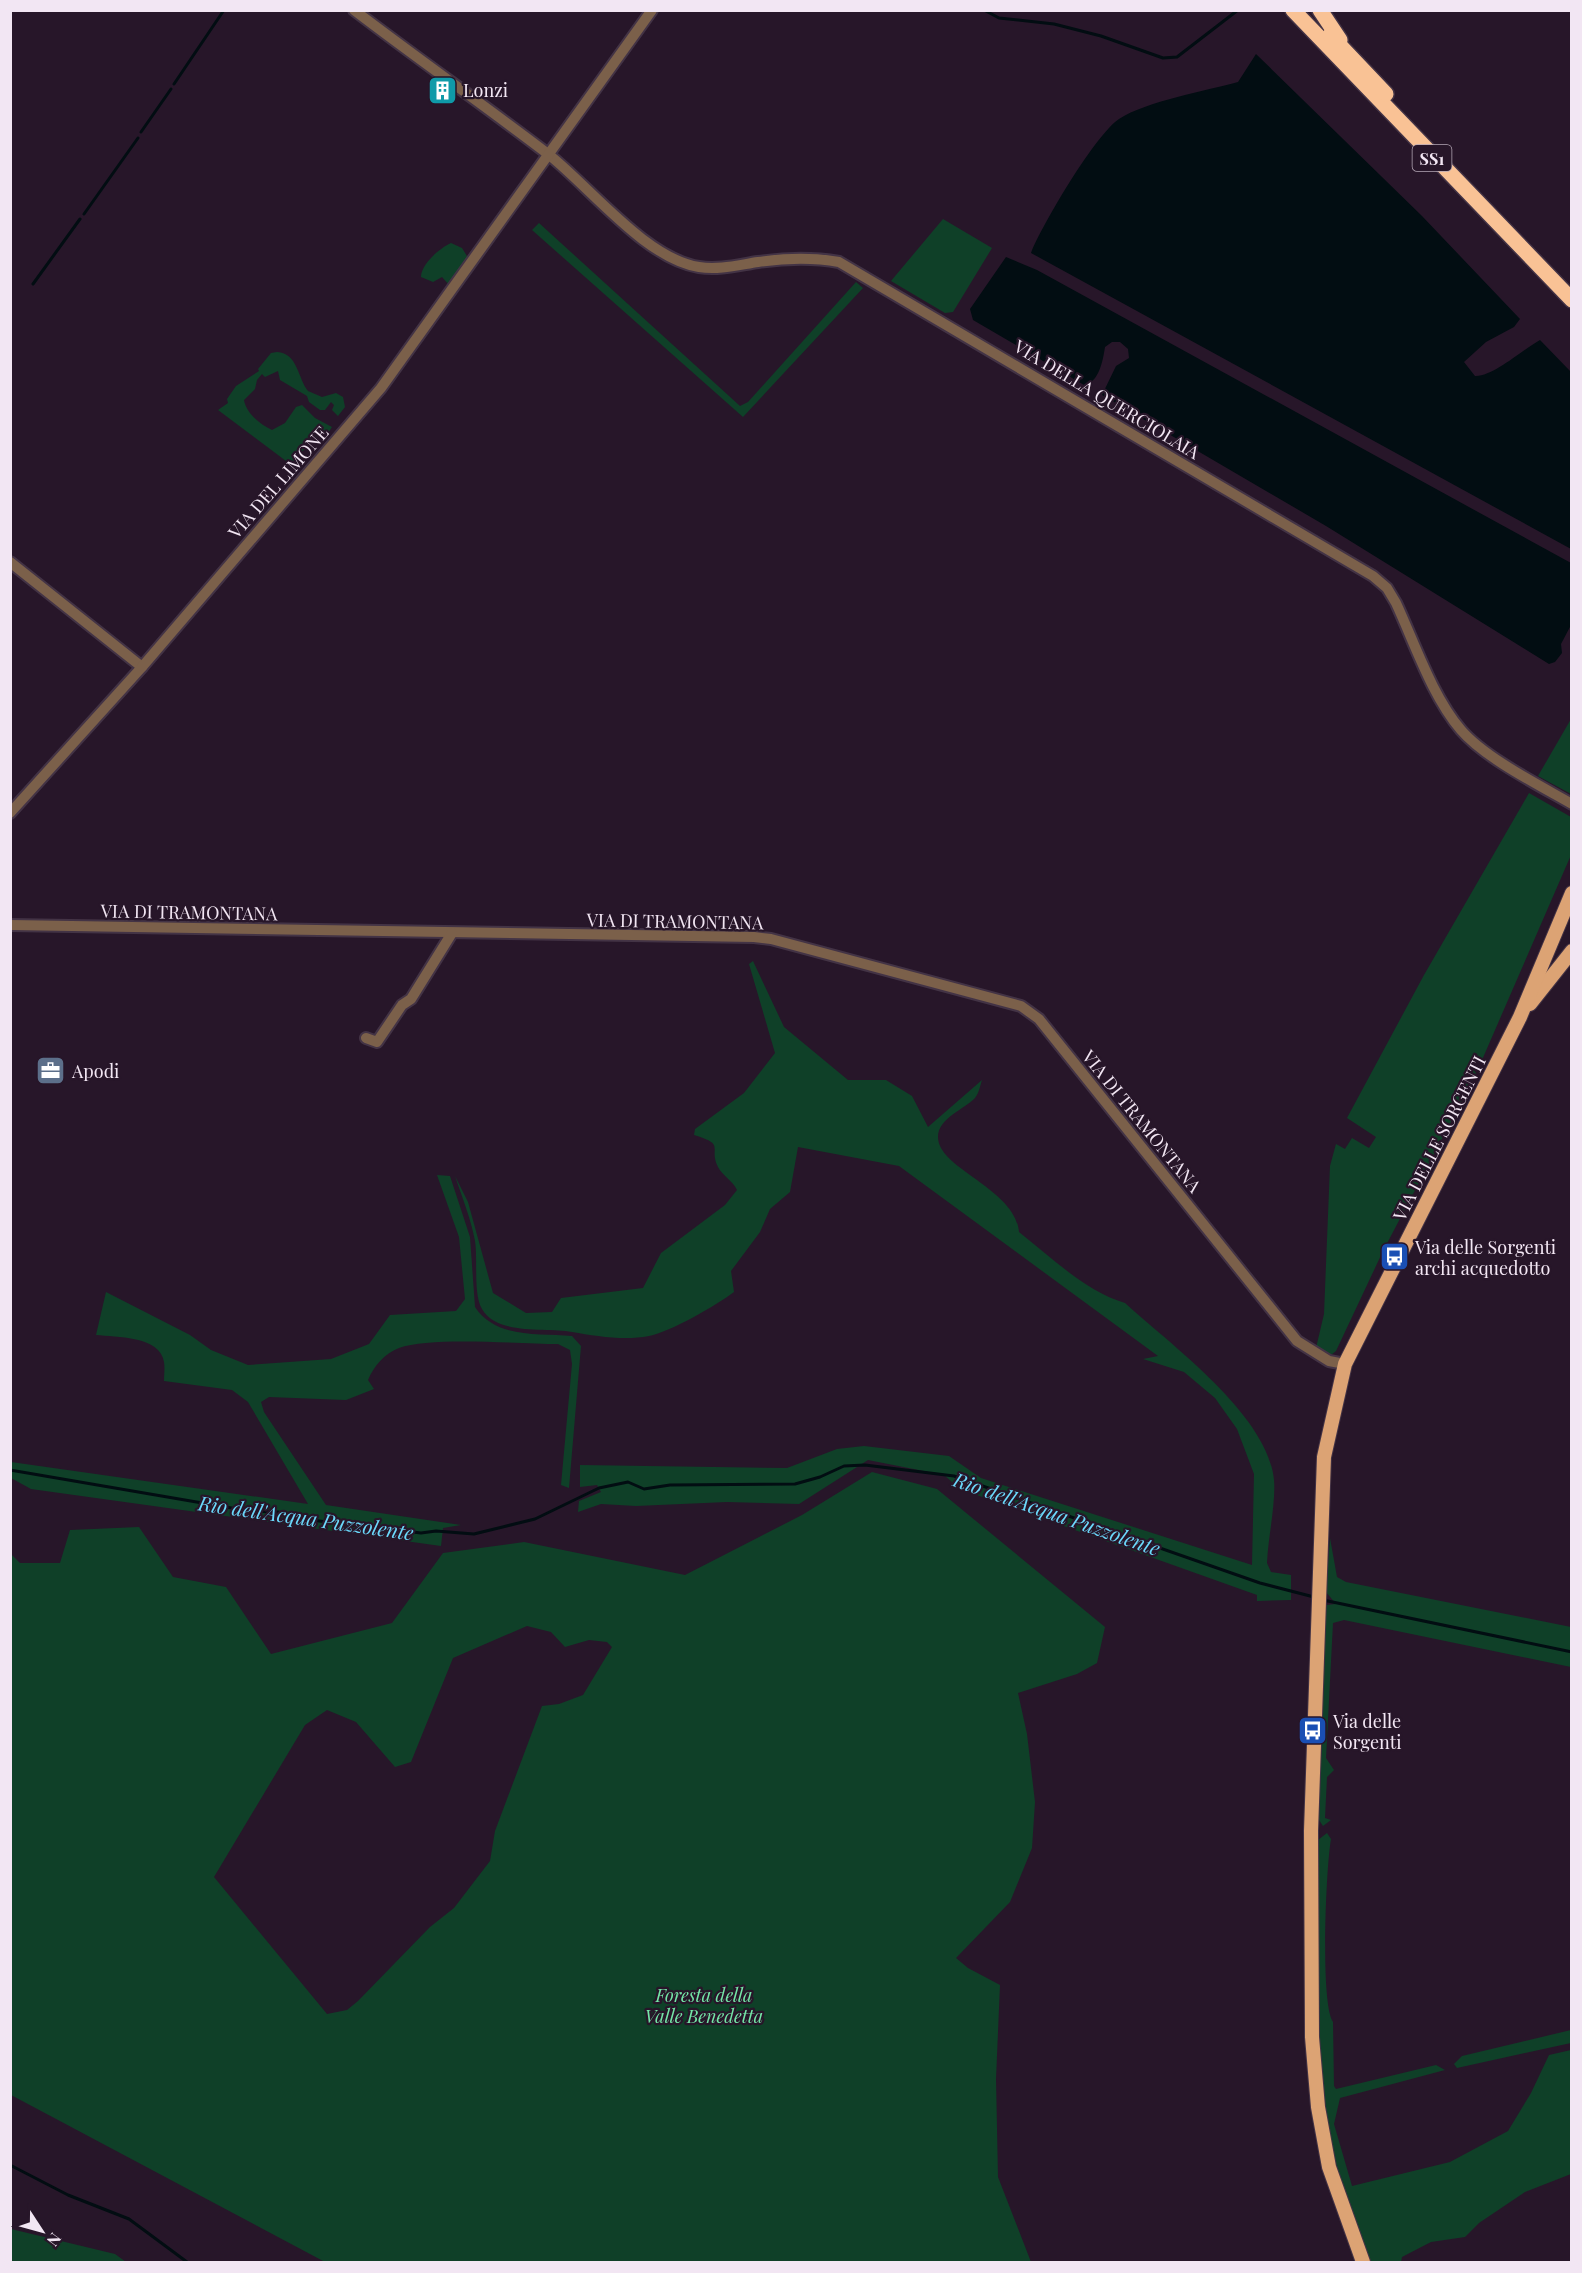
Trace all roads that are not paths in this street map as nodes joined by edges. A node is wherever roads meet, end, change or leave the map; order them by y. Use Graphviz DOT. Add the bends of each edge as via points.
graph roads {
  1 [pos="354,10"];
  2 [pos="652,10"];
  3 [pos="1320,10"];
  4 [pos="1298,11"];
  5 [pos="1354,60"];
  6 [pos="549,155"];
  7 [pos="1572,286"];
  8 [pos="1572,300"];
  9 [pos="10,562"];
  10 [pos="142,667"];
  11 [pos="1572,804"];
  12 [pos="10,813"];
  13 [pos="1572,892"];
  14 [pos="10,925"];
  15 [pos="452,933"];
  16 [pos="1572,951"];
  17 [pos="1520,1017"];
  18 [pos="366,1038"];
  19 [pos="1345,1364"];
  20 [pos="1364,2262"];
  1 -- 6 [label="street"];
  2 -- 6 [label="street, VIA DEL LIMONE"];
  3 -- 5 [label="highway"];
  4 -- 5 [label="highway, SS1"];
  4 -- 8 [label="highway, SS1"];
  5 -- 7 [label="highway, SS1"];
  6 -- 10 [label="street, VIA DEL LIMONE" via="381,388"];
  6 -- 11 [label="street, VIA DELLA QUERCIOLAIA" via="637,234 679,262 723,268 787,258 839,262 1344,558 1387,588 1442,705 1462,732 1522,775"];
  9 -- 10 [label="street"];
  10 -- 12 [label="street, VIA DEL LIMONE"];
  13 -- 17 [label="main road, VIA DELLE SORGENTI"];
  14 -- 15 [label="street, VIA DI TRAMONTANA"];
  15 -- 18 [label="street" via="411,999 402,1005 377,1042"];
  15 -- 19 [label="street, VIA DI TRAMONTANA" via="771,939 1021,1006 1039,1019 1297,1341 1329,1361"];
  16 -- 17 [label="main road, VIA DELLE SORGENTI"];
  17 -- 19 [label="main road, VIA DELLE SORGENTI"];
  19 -- 20 [label="main road, VIA DELLE SORGENTI" via="1324,1457 1311,1831 1314,2073 1329,2167"];
}
